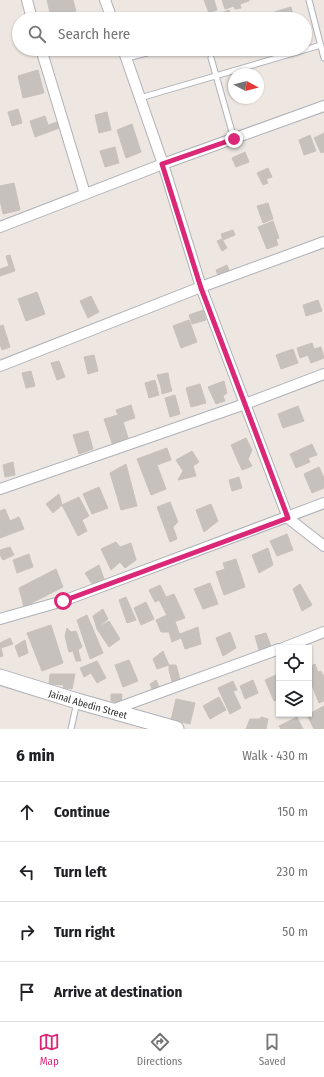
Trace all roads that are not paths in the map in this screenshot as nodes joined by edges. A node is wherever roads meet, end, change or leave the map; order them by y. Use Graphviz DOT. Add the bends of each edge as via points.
graph roads {
  1 [pos="27,0"];
  2 [pos="105,0"];
  3 [pos="309,0"];
  4 [pos="30,12"];
  5 [pos="109,12"];
  6 [pos="321,45"];
  7 [pos="312,48"];
  8 [pos="44,56"];
  9 [pos="126,56"];
  10 [pos="284,56"];
  11 [pos="211,58"];
  12 [pos="324,58"];
  13 [pos="216,76"];
  14 [pos="140,98"];
  15 [pos="324,106"];
  16 [pos="234,139"];
  17 [pos="162,164"];
  18 [pos="85,194"];
  19 [pos="0,227"];
  20 [pos="324,242"];
  21 [pos="201,288"];
  22 [pos="0,366"];
  23 [pos="324,374"];
  24 [pos="245,404"];
  25 [pos="0,489"];
  26 [pos="324,503"];
  27 [pos="288,518"];
  28 [pos="324,546"];
  29 [pos="0,619"];
  30 [pos="324,632"];
  31 [pos="291,645"];
  32 [pos="276,650"];
  33 [pos="0,677"];
  34 [pos="77,701"];
  35 [pos="112,710"];
  36 [pos="71,729"];
  37 [pos="176,729"];
  1 -- 4 [label="street"];
  2 -- 5 [label="street"];
  3 -- 6 [label="lane"];
  6 -- 7 [label="lane"];
  6 -- 12 [label="lane"];
  8 -- 18 [label="street"];
  9 -- 14 [label="street"];
  10 -- 13 [label="lane"];
  11 -- 13 [label="lane"];
  13 -- 14 [label="lane"];
  13 -- 16 [label="lane"];
  14 -- 17 [label="street"];
  15 -- 16 [label="street"];
  16 -- 17 [label="street"];
  17 -- 18 [label="street"];
  17 -- 21 [label="street"];
  18 -- 19 [label="street"];
  20 -- 21 [label="street"];
  21 -- 22 [label="street"];
  21 -- 24 [label="street"];
  23 -- 24 [label="street"];
  24 -- 25 [label="street"];
  24 -- 27 [label="street"];
  26 -- 27 [label="street"];
  27 -- 28 [label="street"];
  27 -- 29 [label="street" via="63,601"];
  30 -- 31 [label="street"];
  32 -- 35 [label="street"];
  33 -- 34 [label="street, Jainal Abedin Street"];
  34 -- 35 [label="street, Jainal Abedin Street"];
  34 -- 36 [label="lane"];
  35 -- 37 [label="street, Jainal Abedin Street"];
}
